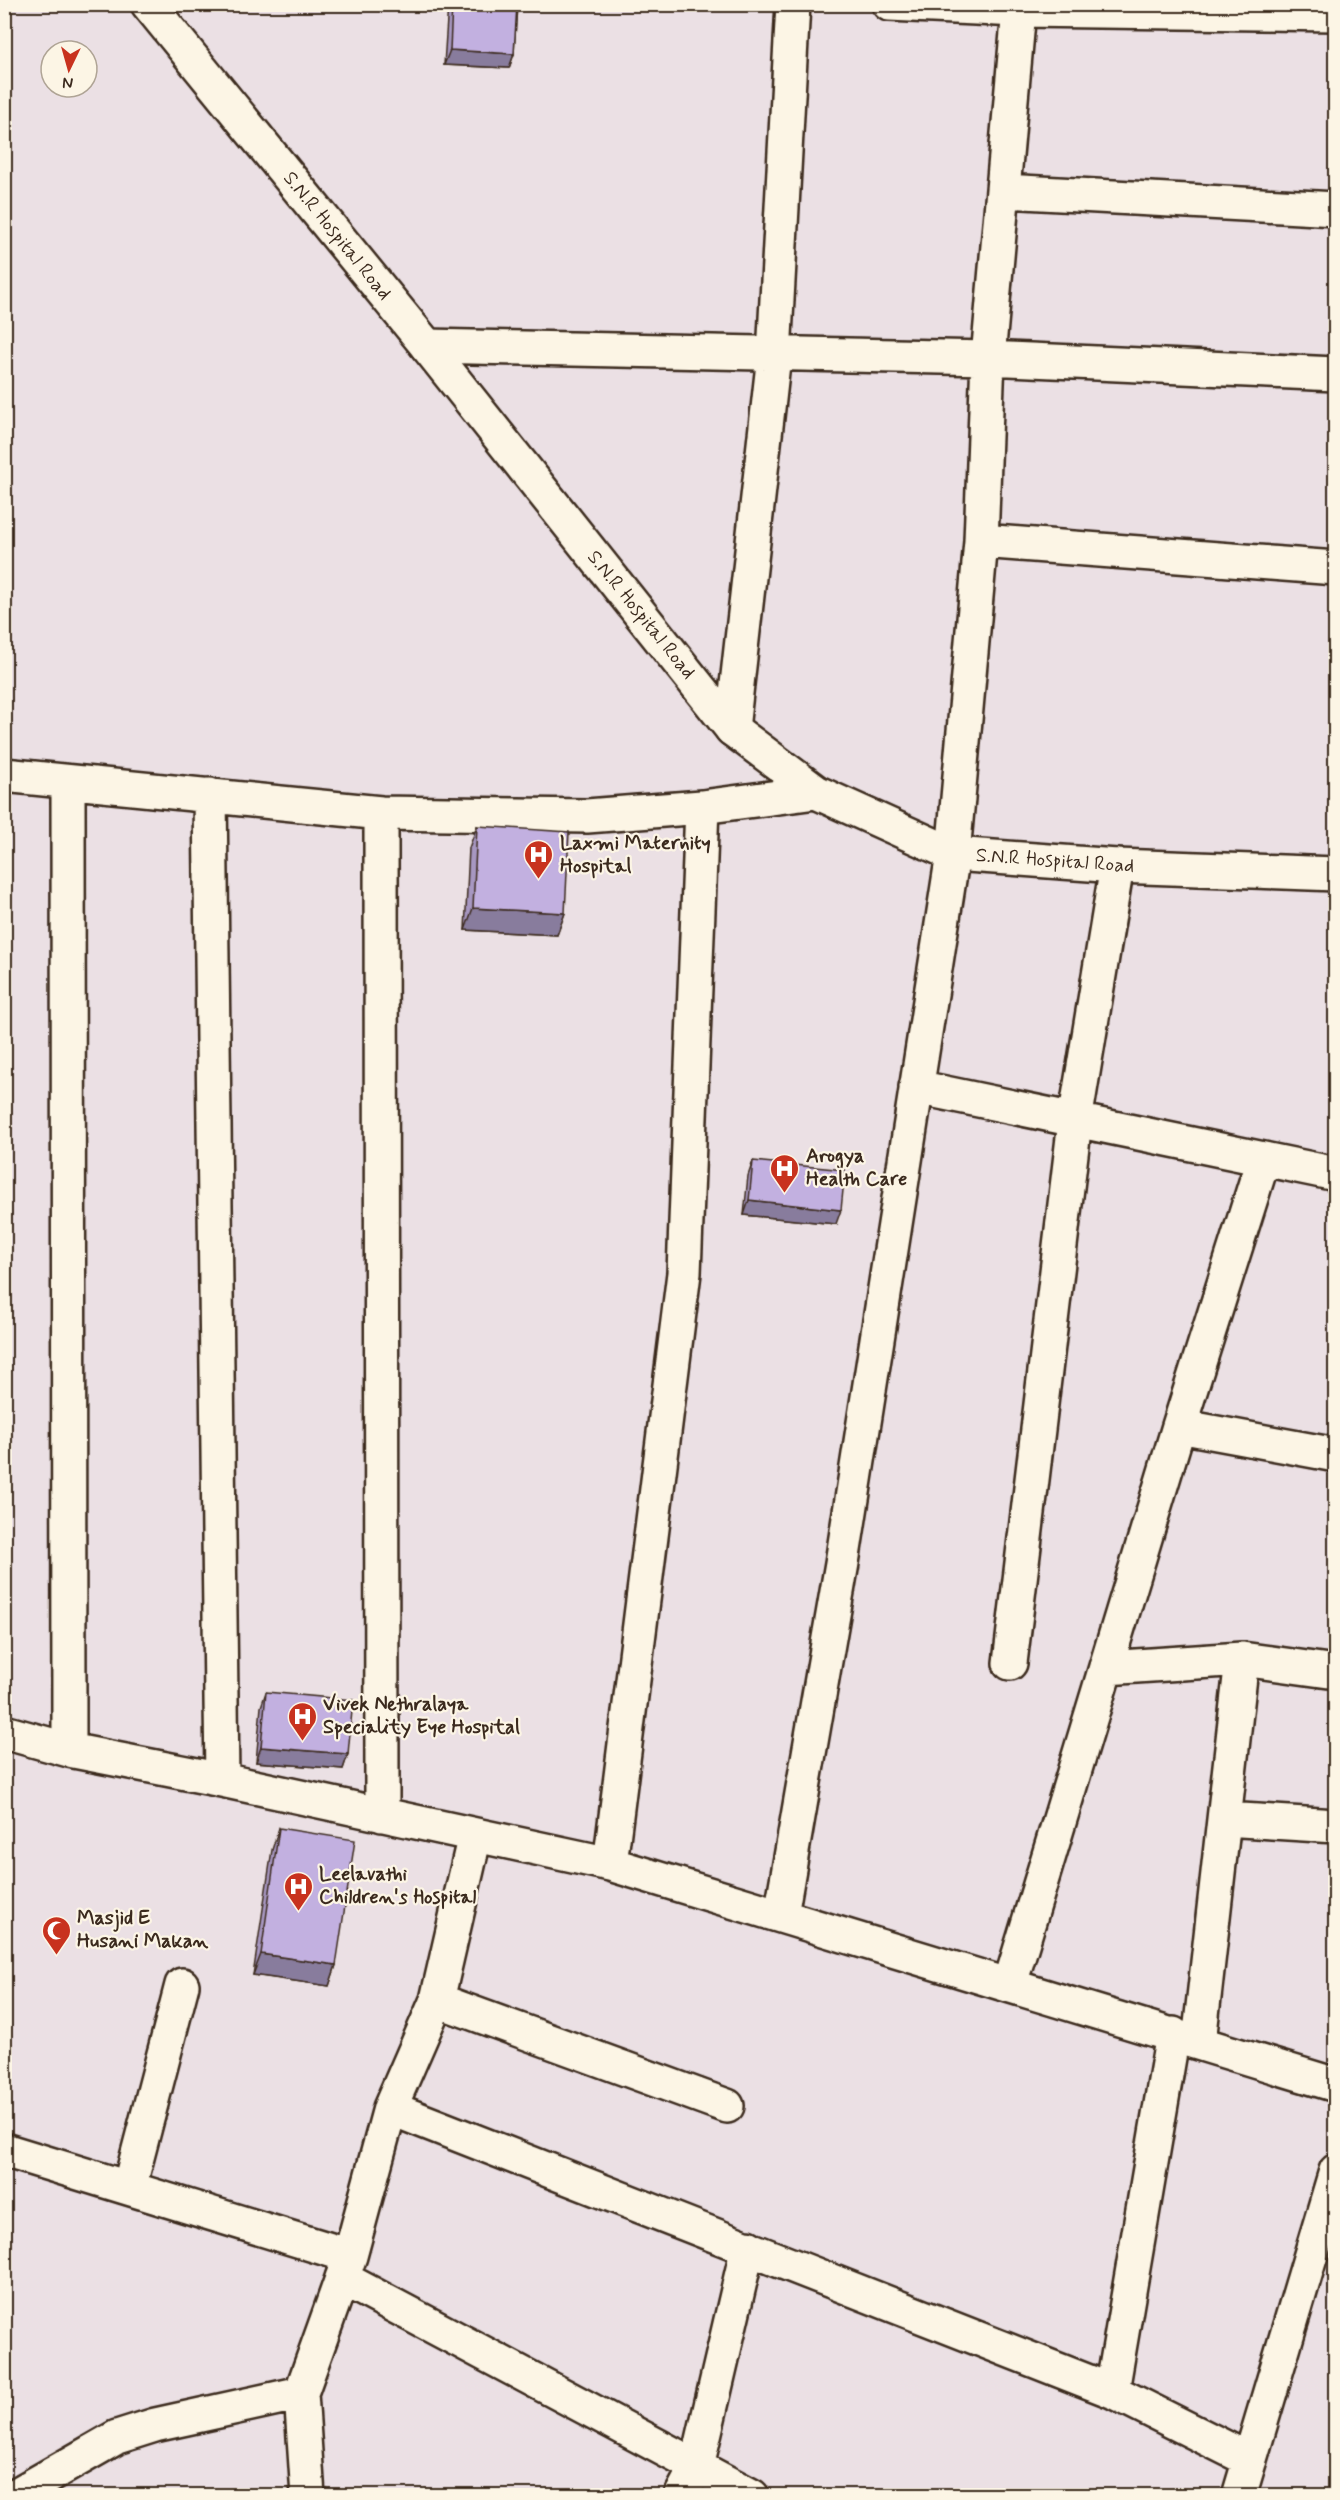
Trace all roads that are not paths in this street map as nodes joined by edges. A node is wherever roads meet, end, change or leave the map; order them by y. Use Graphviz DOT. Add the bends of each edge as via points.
graph roads {
  1 [pos="148,4"];
  2 [pos="793,4"];
  3 [pos="889,4"];
  4 [pos="1019,7"];
  5 [pos="1335,14"];
  6 [pos="1003,191"];
  7 [pos="1335,209"];
  8 [pos="427,346"];
  9 [pos="774,354"];
  10 [pos="988,358"];
  11 [pos="1335,374"];
  12 [pos="981,541"];
  13 [pos="1335,568"];
  14 [pos="732,729"];
  15 [pos="4,775"];
  16 [pos="68,782"];
  17 [pos="816,792"];
  18 [pos="210,795"];
  19 [pos="702,807"];
  20 [pos="381,813"];
  21 [pos="953,854"];
  22 [pos="1117,866"];
  23 [pos="1335,874"];
  24 [pos="916,1087"];
  25 [pos="1075,1121"];
  26 [pos="1263,1160"];
  27 [pos="1335,1174"];
  28 [pos="1179,1426"];
  29 [pos="1335,1455"];
  30 [pos="1242,1659"];
  31 [pos="1010,1663"];
  32 [pos="1106,1668"];
  33 [pos="1335,1672"];
  34 [pos="4,1732"];
  35 [pos="69,1750"];
  36 [pos="222,1780"];
  37 [pos="382,1815"];
  38 [pos="1225,1819"];
  39 [pos="1335,1826"];
  40 [pos="476,1835"];
  41 [pos="610,1864"];
  42 [pos="781,1915"];
  43 [pos="1010,1984"];
  44 [pos="182,1985"];
  45 [pos="437,2000"];
  46 [pos="1186,2038"];
  47 [pos="1335,2085"];
  48 [pos="726,2106"];
  49 [pos="390,2108"];
  50 [pos="4,2150"];
  51 [pos="1335,2171"];
  52 [pos="129,2188"];
  53 [pos="1327,2230"];
  54 [pos="748,2247"];
  55 [pos="346,2267"];
  56 [pos="1112,2391"];
  57 [pos="301,2393"];
  58 [pos="1250,2460"];
  59 [pos="697,2466"];
  60 [pos="14,2496"];
  61 [pos="308,2496"];
  62 [pos="681,2496"];
  63 [pos="752,2496"];
  64 [pos="1239,2496"];
  1 -- 8 [label="street, S.N.R Hospital Road"];
  2 -- 9 [label="street"];
  3 -- 4 [label="street"];
  4 -- 5 [label="street"];
  4 -- 6 [label="street"];
  6 -- 7 [label="street"];
  6 -- 10 [label="street"];
  8 -- 9 [label="street"];
  8 -- 14 [label="street, S.N.R Hospital Road"];
  9 -- 10 [label="street"];
  9 -- 14 [label="street"];
  10 -- 11 [label="street"];
  10 -- 12 [label="street"];
  12 -- 13 [label="street"];
  12 -- 21 [label="street"];
  14 -- 17 [label="street, S.N.R Hospital Road"];
  15 -- 16 [label="street"];
  16 -- 18 [label="street"];
  16 -- 35 [label="street"];
  17 -- 19 [label="street"];
  17 -- 21 [label="street, S.N.R Hospital Road"];
  18 -- 20 [label="street"];
  18 -- 36 [label="street"];
  19 -- 20 [label="street" via="587,816"];
  19 -- 41 [label="street" via="684,1273"];
  20 -- 37 [label="street"];
  21 -- 22 [label="street, S.N.R Hospital Road"];
  21 -- 24 [label="street"];
  22 -- 23 [label="street, S.N.R Hospital Road"];
  22 -- 25 [label="street"];
  24 -- 25 [label="street"];
  24 -- 42 [label="street" via="842,1563"];
  25 -- 26 [label="street"];
  25 -- 31 [label="street"];
  26 -- 27 [label="street"];
  26 -- 28 [label="street"];
  28 -- 29 [label="street"];
  28 -- 32 [label="street"];
  30 -- 32 [label="street"];
  30 -- 33 [label="street"];
  30 -- 38 [label="street"];
  32 -- 43 [label="street"];
  34 -- 35 [label="street"];
  35 -- 36 [label="street"];
  36 -- 37 [label="street"];
  37 -- 40 [label="street"];
  38 -- 39 [label="street"];
  38 -- 46 [label="street"];
  40 -- 41 [label="street"];
  40 -- 45 [label="street"];
  41 -- 42 [label="street"];
  42 -- 43 [label="street"];
  43 -- 46 [label="street"];
  44 -- 52 [label="street"];
  45 -- 48 [label="street"];
  45 -- 49 [label="street"];
  46 -- 47 [label="street"];
  46 -- 56 [label="street"];
  49 -- 54 [label="street"];
  49 -- 55 [label="street"];
  50 -- 52 [label="street"];
  51 -- 53 [label="street"];
  52 -- 55 [label="street"];
  53 -- 58 [label="street"];
  54 -- 56 [label="street"];
  54 -- 59 [label="street"];
  55 -- 57 [label="street"];
  55 -- 59 [label="street"];
  56 -- 58 [label="street"];
  57 -- 60 [label="street" via="117,2437"];
  57 -- 61 [label="street"];
  58 -- 64 [label="street"];
  59 -- 62 [label="street"];
  59 -- 63 [label="street"];
}
